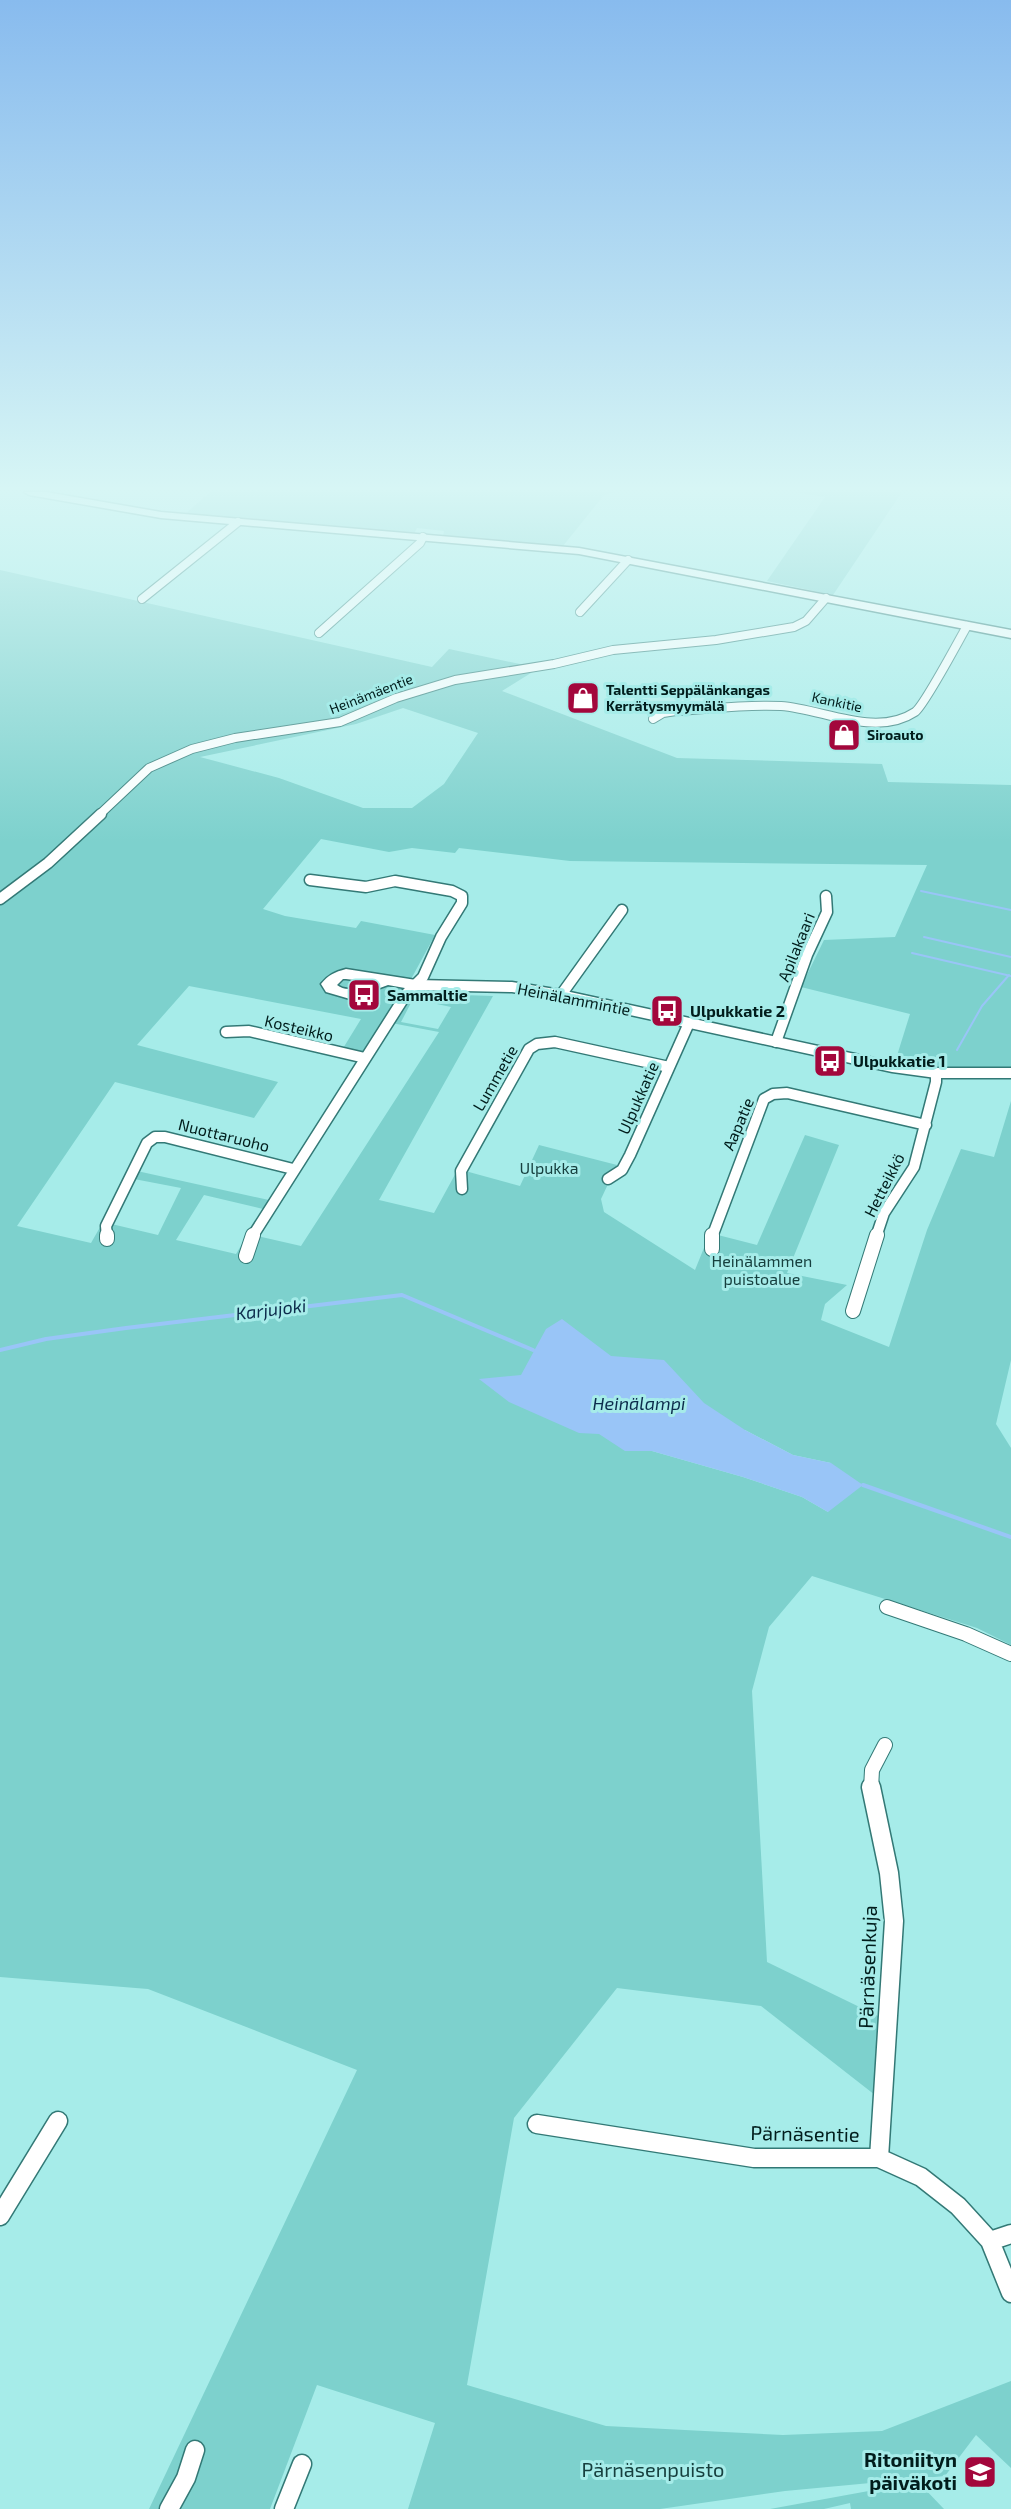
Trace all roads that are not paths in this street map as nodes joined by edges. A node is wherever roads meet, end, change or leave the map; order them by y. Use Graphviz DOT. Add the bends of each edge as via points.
graph roads {
  1 [pos="347,609"];
  2 [pos="583,609"];
  3 [pos="816,609"];
  4 [pos="882,609"];
  5 [pos="580,612"];
  6 [pos="967,626"];
  7 [pos="320,633"];
  8 [pos="1011,634"];
  9 [pos="653,719"];
  10 [pos="310,880"];
  11 [pos="826,896"];
  12 [pos="0,899"];
  13 [pos="622,910"];
  14 [pos="383,982"];
  15 [pos="416,985"];
  16 [pos="561,995"];
  17 [pos="689,1023"];
  18 [pos="226,1032"];
  19 [pos="776,1042"];
  20 [pos="365,1058"];
  21 [pos="669,1067"];
  22 [pos="936,1073"];
  23 [pos="1011,1073"];
  24 [pos="926,1125"];
  25 [pos="293,1169"];
  26 [pos="608,1179"];
  27 [pos="462,1189"];
  28 [pos="107,1239"];
  29 [pos="712,1249"];
  30 [pos="246,1256"];
  31 [pos="853,1311"];
  32 [pos="887,1607"];
  33 [pos="1011,1654"];
  34 [pos="885,1745"];
  35 [pos="58,2121"];
  36 [pos="537,2124"];
  37 [pos="879,2158"];
  38 [pos="0,2217"];
  39 [pos="1011,2234"];
  40 [pos="990,2241"];
  41 [pos="1011,2293"];
  42 [pos="195,2450"];
  43 [pos="302,2464"];
  44 [pos="169,2509"];
  45 [pos="284,2509"];
  1 -- 7 [label="street"];
  2 -- 5 [label="street"];
  3 -- 12 [label="street, Heinämäentie" via="794,627 716,640 613,650 454,680 396,698 340,722 235,738 192,749 149,768 48,863"];
  4 -- 6 [label="street"];
  6 -- 8 [label="street"];
  6 -- 9 [label="street, Kankitie" via="917,711 906,717 862,722 778,706 676,711"];
  10 -- 15 [label="street" via="366,887 394,881 462,896 462,903"];
  11 -- 19 [label="street, Apilakaari" via="826,912"];
  13 -- 16 [label="street"];
  14 -- 15 [label="street, Heinälammintie"];
  15 -- 16 [label="street, Heinälammintie" via="512,987"];
  15 -- 20 [label="street" via="406,993"];
  16 -- 17 [label="street, Heinälammintie"];
  17 -- 19 [label="street, Heinälammintie"];
  17 -- 21 [label="street, Ulpukkatie"];
  18 -- 20 [label="street, Kosteikko" via="249,1031"];
  19 -- 22 [label="street, Heinälammintie"];
  20 -- 25 [label="street"];
  21 -- 26 [label="street, Ulpukkatie" via="622,1170"];
  21 -- 27 [label="street, Lummetie" via="555,1042 537,1044 529,1049 461,1171"];
  22 -- 23 [label="street, Heinälammintie"];
  22 -- 24 [label="street, Hetteikkö"];
  24 -- 29 [label="street, Aapatie" via="773,1094 764,1100 760,1110 712,1235"];
  24 -- 31 [label="street, Hetteikkö" via="914,1167 884,1213"];
  25 -- 28 [label="street, Nuottaruoho" via="155,1137 147,1143 106,1226"];
  25 -- 30 [label="street" via="250,1240"];
  32 -- 33 [label="street" via="970,1635"];
  34 -- 37 [label="street, Pärnäsenkuja" via="872,1770 871,1789 890,1878 894,1921"];
  35 -- 38 [label="street"];
  36 -- 37 [label="street, Pärnäsentie" via="754,2158"];
  37 -- 40 [label="street, Pärnäsentie" via="921,2177 958,2206"];
  39 -- 40 [label="street"];
  40 -- 41 [label="street, Pärnäsentie"];
  42 -- 44 [label="street" via="186,2478"];
  43 -- 45 [label="street"];
}
